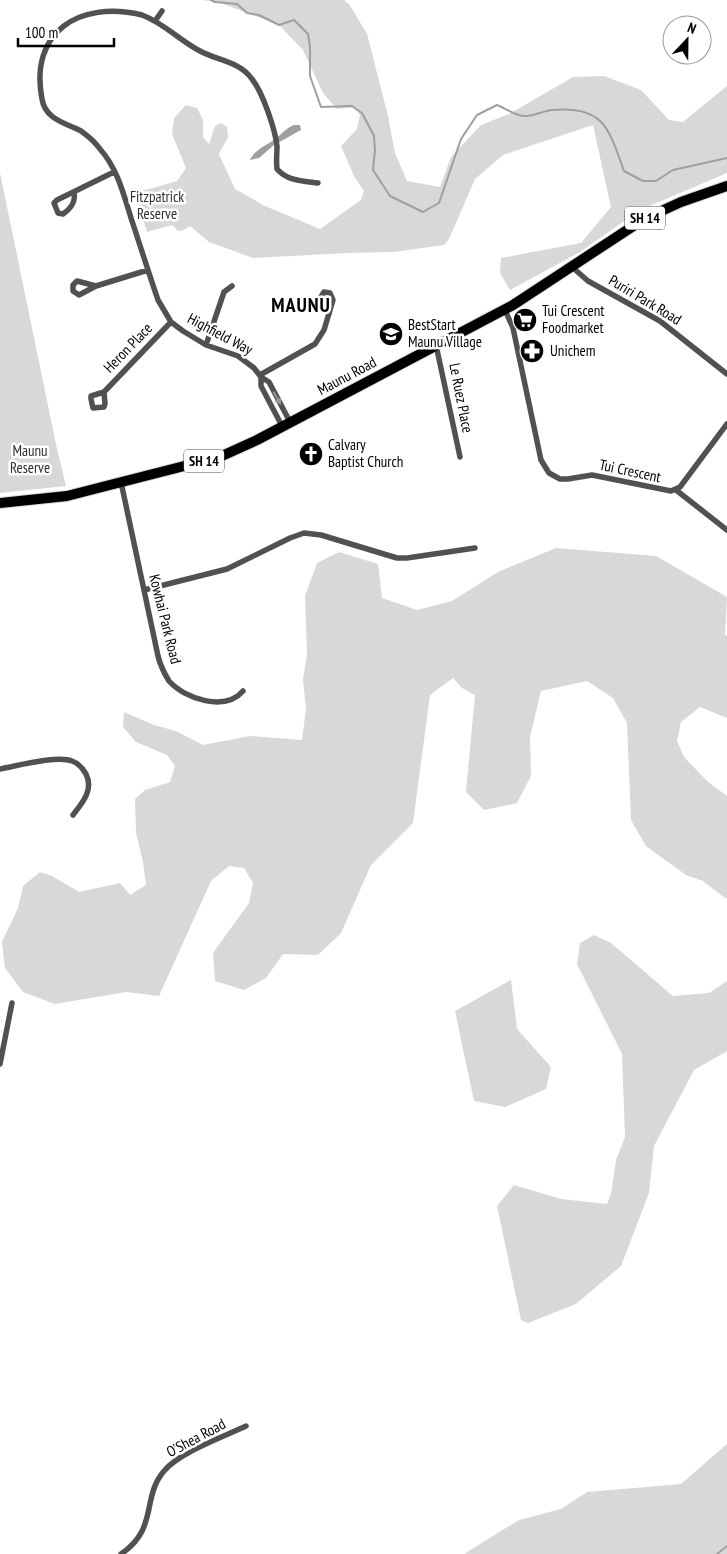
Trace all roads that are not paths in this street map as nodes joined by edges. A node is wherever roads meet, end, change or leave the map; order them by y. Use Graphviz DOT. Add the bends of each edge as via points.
graph roads {
  1 [pos="162,11"];
  2 [pos="156,21"];
  3 [pos="114,172"];
  4 [pos="318,183"];
  5 [pos="727,186"];
  6 [pos="74,193"];
  7 [pos="572,267"];
  8 [pos="148,270"];
  9 [pos="96,286"];
  10 [pos="232,286"];
  11 [pos="505,310"];
  12 [pos="328,314"];
  13 [pos="171,322"];
  14 [pos="206,345"];
  15 [pos="436,345"];
  16 [pos="727,374"];
  17 [pos="260,376"];
  18 [pos="104,392"];
  19 [pos="286,424"];
  20 [pos="727,424"];
  21 [pos="460,457"];
  22 [pos="121,482"];
  23 [pos="676,490"];
  24 [pos="0,504"];
  25 [pos="727,530"];
  26 [pos="475,548"];
  27 [pos="144,590"];
  28 [pos="243,691"];
  29 [pos="0,769"];
  30 [pos="73,815"];
  31 [pos="12,1003"];
  32 [pos="0,1064"];
  33 [pos="246,1426"];
  34 [pos="121,1554"];
  1 -- 2 [label="street"];
  2 -- 3 [label="street, Highfield Way" via="116,8 92,9 61,25 46,44 43,54 40,89 46,112 92,140"];
  2 -- 4 [label="street, Highfield Way" via="204,54 230,62 246,72 258,88 275,137 277,169 293,180"];
  3 -- 6 [label="street"];
  3 -- 8 [label="street, Highfield Way"];
  5 -- 7 [label="main road, Maunu Road / SH 14" via="644,219"];
  7 -- 11 [label="main road, Maunu Road / SH 14"];
  7 -- 16 [label="street, Puriri Park Road" via="588,281 660,321"];
  8 -- 9 [label="street"];
  8 -- 13 [label="street, Highfield Way" via="158,300"];
  10 -- 14 [label="street" via="224,292"];
  11 -- 15 [label="main road, Maunu Road / SH 14"];
  11 -- 23 [label="street, Tui Crescent" via="513,328 541,460 549,473 560,479 592,475 665,492"];
  12 -- 17 [label="street" via="324,330 315,344"];
  13 -- 14 [label="street, Highfield Way"];
  13 -- 18 [label="street, Heron Place"];
  14 -- 17 [label="street, Highfield Way" via="238,356"];
  15 -- 19 [label="main road, Maunu Road / SH 14"];
  15 -- 21 [label="street, Le Ruez Place"];
  17 -- 19 [label="street, Highfield Way" via="261,386"];
  17 -- 19 [label="street, Highfield Way, one-way" via="269,382"];
  19 -- 22 [label="main road, Maunu Road / SH 14" via="224,454"];
  20 -- 23 [label="street, Tui Crescent"];
  22 -- 24 [label="main road, Maunu Road / SH 14" via="67,496"];
  22 -- 27 [label="street, Kowhai Park Road"];
  23 -- 25 [label="street"];
  26 -- 27 [label="street" via="407,558 304,533 228,569"];
  27 -- 28 [label="street, Kowhai Park Road" via="160,665 170,681 194,698 208,701 233,699"];
  29 -- 30 [label="street" via="57,759 78,764 89,783 87,796"];
  31 -- 32 [label="street"];
  33 -- 34 [label="street, O'Shea Road" via="181,1457 164,1471 141,1534"];
}
